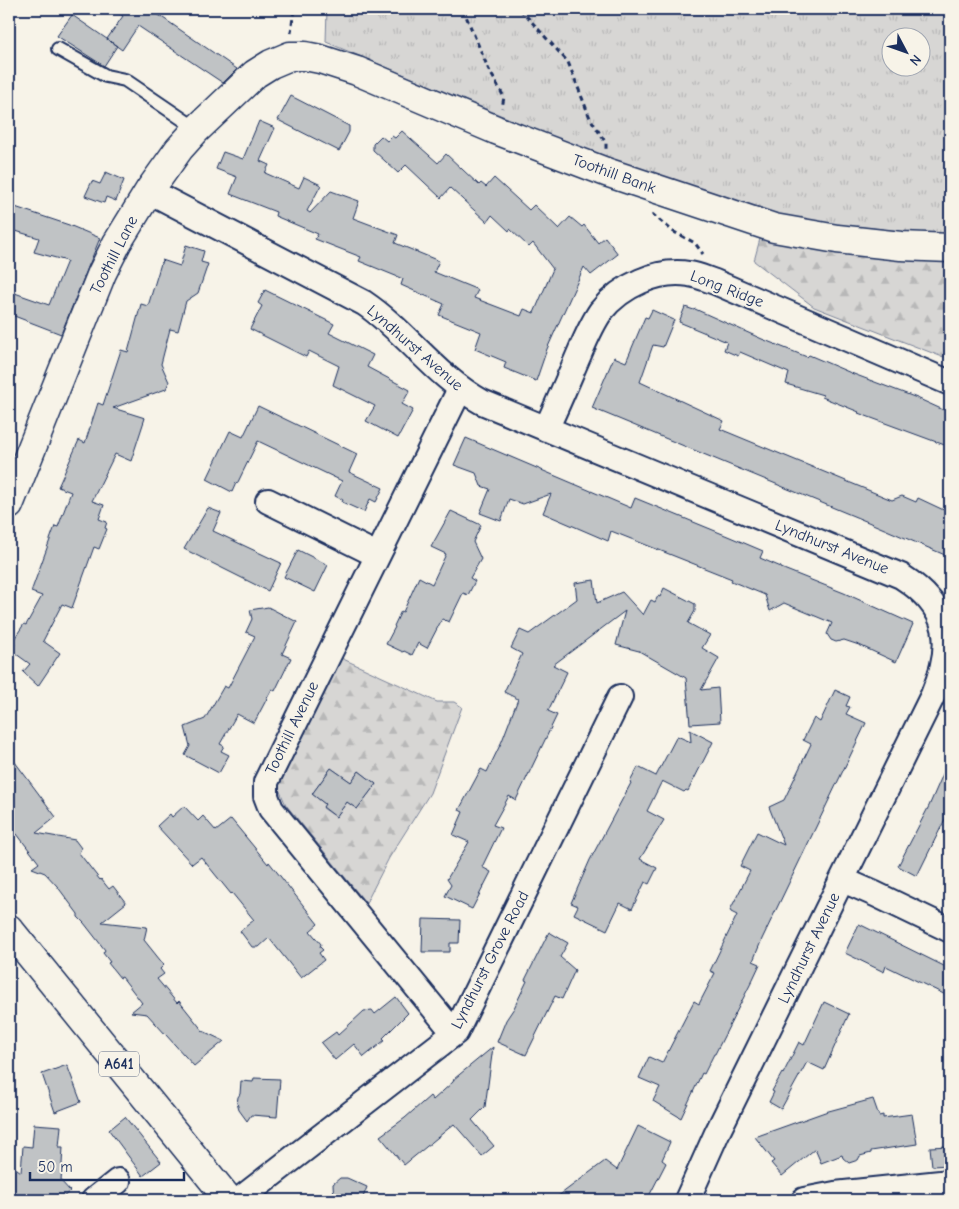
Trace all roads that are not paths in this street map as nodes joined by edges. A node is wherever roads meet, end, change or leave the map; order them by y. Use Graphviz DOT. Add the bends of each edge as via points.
graph roads {
  1 [pos="58,49"];
  2 [pos="290,56"];
  3 [pos="197,129"];
  4 [pos="148,191"];
  5 [pos="950,248"];
  6 [pos="950,383"];
  7 [pos="460,389"];
  8 [pos="546,429"];
  9 [pos="268,501"];
  10 [pos="9,505"];
  11 [pos="377,555"];
  12 [pos="620,697"];
  13 [pos="843,880"];
  14 [pos="9,929"];
  15 [pos="950,930"];
  16 [pos="456,1032"];
  17 [pos="118,1181"];
  18 [pos="950,1182"];
  19 [pos="94,1200"];
  20 [pos="229,1200"];
  21 [pos="239,1200"];
  22 [pos="687,1200"];
  23 [pos="804,1200"];
  1 -- 3 [label="lane" via="106,76 125,80"];
  2 -- 3 [label="street, Toothill Lane" via="255,74"];
  2 -- 5 [label="street, Toothill Bank" via="320,59 357,70 496,130 606,172 774,228 837,239"];
  3 -- 4 [label="street, Toothill Lane"];
  4 -- 7 [label="street, Lyndhurst Avenue" via="364,304"];
  4 -- 10 [label="street, Toothill Lane" via="102,274"];
  6 -- 8 [label="street, Long Ridge" via="715,282 697,275 676,273 656,276 620,292 600,313"];
  7 -- 8 [label="street, Lyndhurst Avenue"];
  7 -- 11 [label="street, Toothill Avenue"];
  8 -- 13 [label="street, Lyndhurst Avenue" via="901,576 925,594 936,608 945,636 942,673"];
  9 -- 11 [label="street"];
  11 -- 16 [label="street, Toothill Avenue" via="266,782 266,796 270,809"];
  12 -- 16 [label="street, Lyndhurst Grove Road"];
  13 -- 15 [label="street"];
  13 -- 22 [label="street, Lyndhurst Avenue"];
  14 -- 20 [label="street, A641"];
  16 -- 21 [label="street, Lyndhurst Grove Road"];
  17 -- 19 [label="street"];
  18 -- 23 [label="street"];
}
